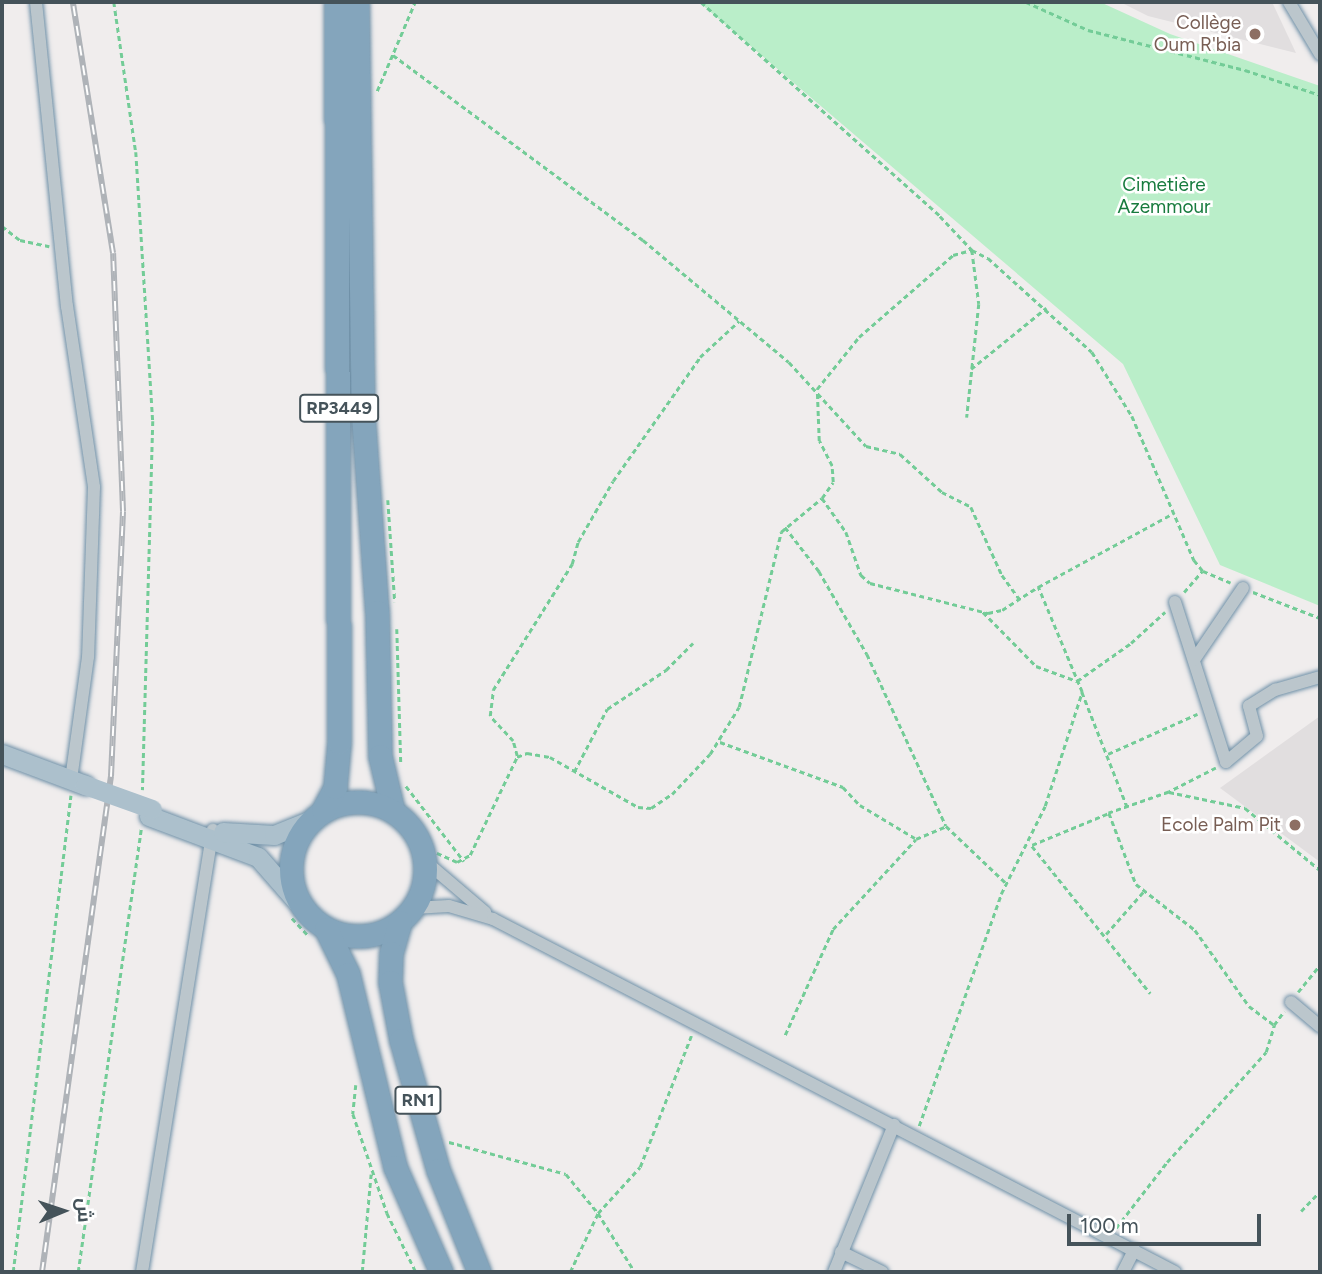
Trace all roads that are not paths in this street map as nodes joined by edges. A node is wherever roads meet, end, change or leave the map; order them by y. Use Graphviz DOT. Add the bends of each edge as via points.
graph roads {
  1 [pos="36,2"];
  2 [pos="336,2"];
  3 [pos="357,2"];
  4 [pos="1289,2"];
  5 [pos="1320,54"];
  6 [pos="1243,588"];
  7 [pos="1175,602"];
  8 [pos="1194,660"];
  9 [pos="1320,677"];
  10 [pos="2,754"];
  11 [pos="2,763"];
  12 [pos="78,788"];
  13 [pos="393,811"];
  14 [pos="316,816"];
  15 [pos="212,834"];
  16 [pos="423,853"];
  17 [pos="295,909"];
  18 [pos="407,915"];
  19 [pos="493,919"];
  20 [pos="321,936"];
  21 [pos="1291,1002"];
  22 [pos="1320,1026"];
  23 [pos="894,1125"];
  24 [pos="1134,1250"];
  25 [pos="841,1252"];
  26 [pos="142,1272"];
  27 [pos="441,1272"];
  28 [pos="479,1272"];
  29 [pos="834,1272"];
  30 [pos="882,1272"];
  31 [pos="1123,1272"];
  32 [pos="1175,1272"];
  1 -- 12 [label="street" via="61,247 94,487 89,657"];
  2 -- 14 [label="highway, RP3449" via="339,742 335,787"];
  3 -- 13 [label="highway, RP3449" via="363,414 376,599 380,757"];
  4 -- 5 [label="street"];
  6 -- 8 [label="street"];
  7 -- 8 [label="street"];
  8 -- 9 [label="street" via="1226,762 1257,736 1249,706 1275,690"];
  10 -- 12 [label="main road, RN1"];
  11 -- 12 [label="main road, RN1"];
  12 -- 15 [label="main road, RN1"];
  13 -- 14 [label="highway, RN1" via="358,801"];
  13 -- 16 [label="highway" via="410,826"];
  14 -- 15 [label="main road, RN1" via="255,837"];
  14 -- 17 [label="highway" via="292,852"];
  15 -- 17 [label="main road, RN1" via="258,857"];
  15 -- 26 [label="street"];
  16 -- 18 [label="highway, RN1" via="421,893"];
  16 -- 19 [label="street"];
  17 -- 20 [label="highway, RN1"];
  18 -- 19 [label="street" via="449,906"];
  18 -- 20 [label="highway" via="372,935"];
  18 -- 28 [label="highway, RN1" via="391,953 390,982 426,1129"];
  19 -- 23 [label="street"];
  20 -- 27 [label="highway, RN1" via="348,974 395,1167"];
  21 -- 22 [label="street"];
  23 -- 24 [label="street"];
  23 -- 25 [label="street"];
  24 -- 31 [label="street"];
  24 -- 32 [label="street"];
  25 -- 29 [label="street"];
  25 -- 30 [label="street"];
}
